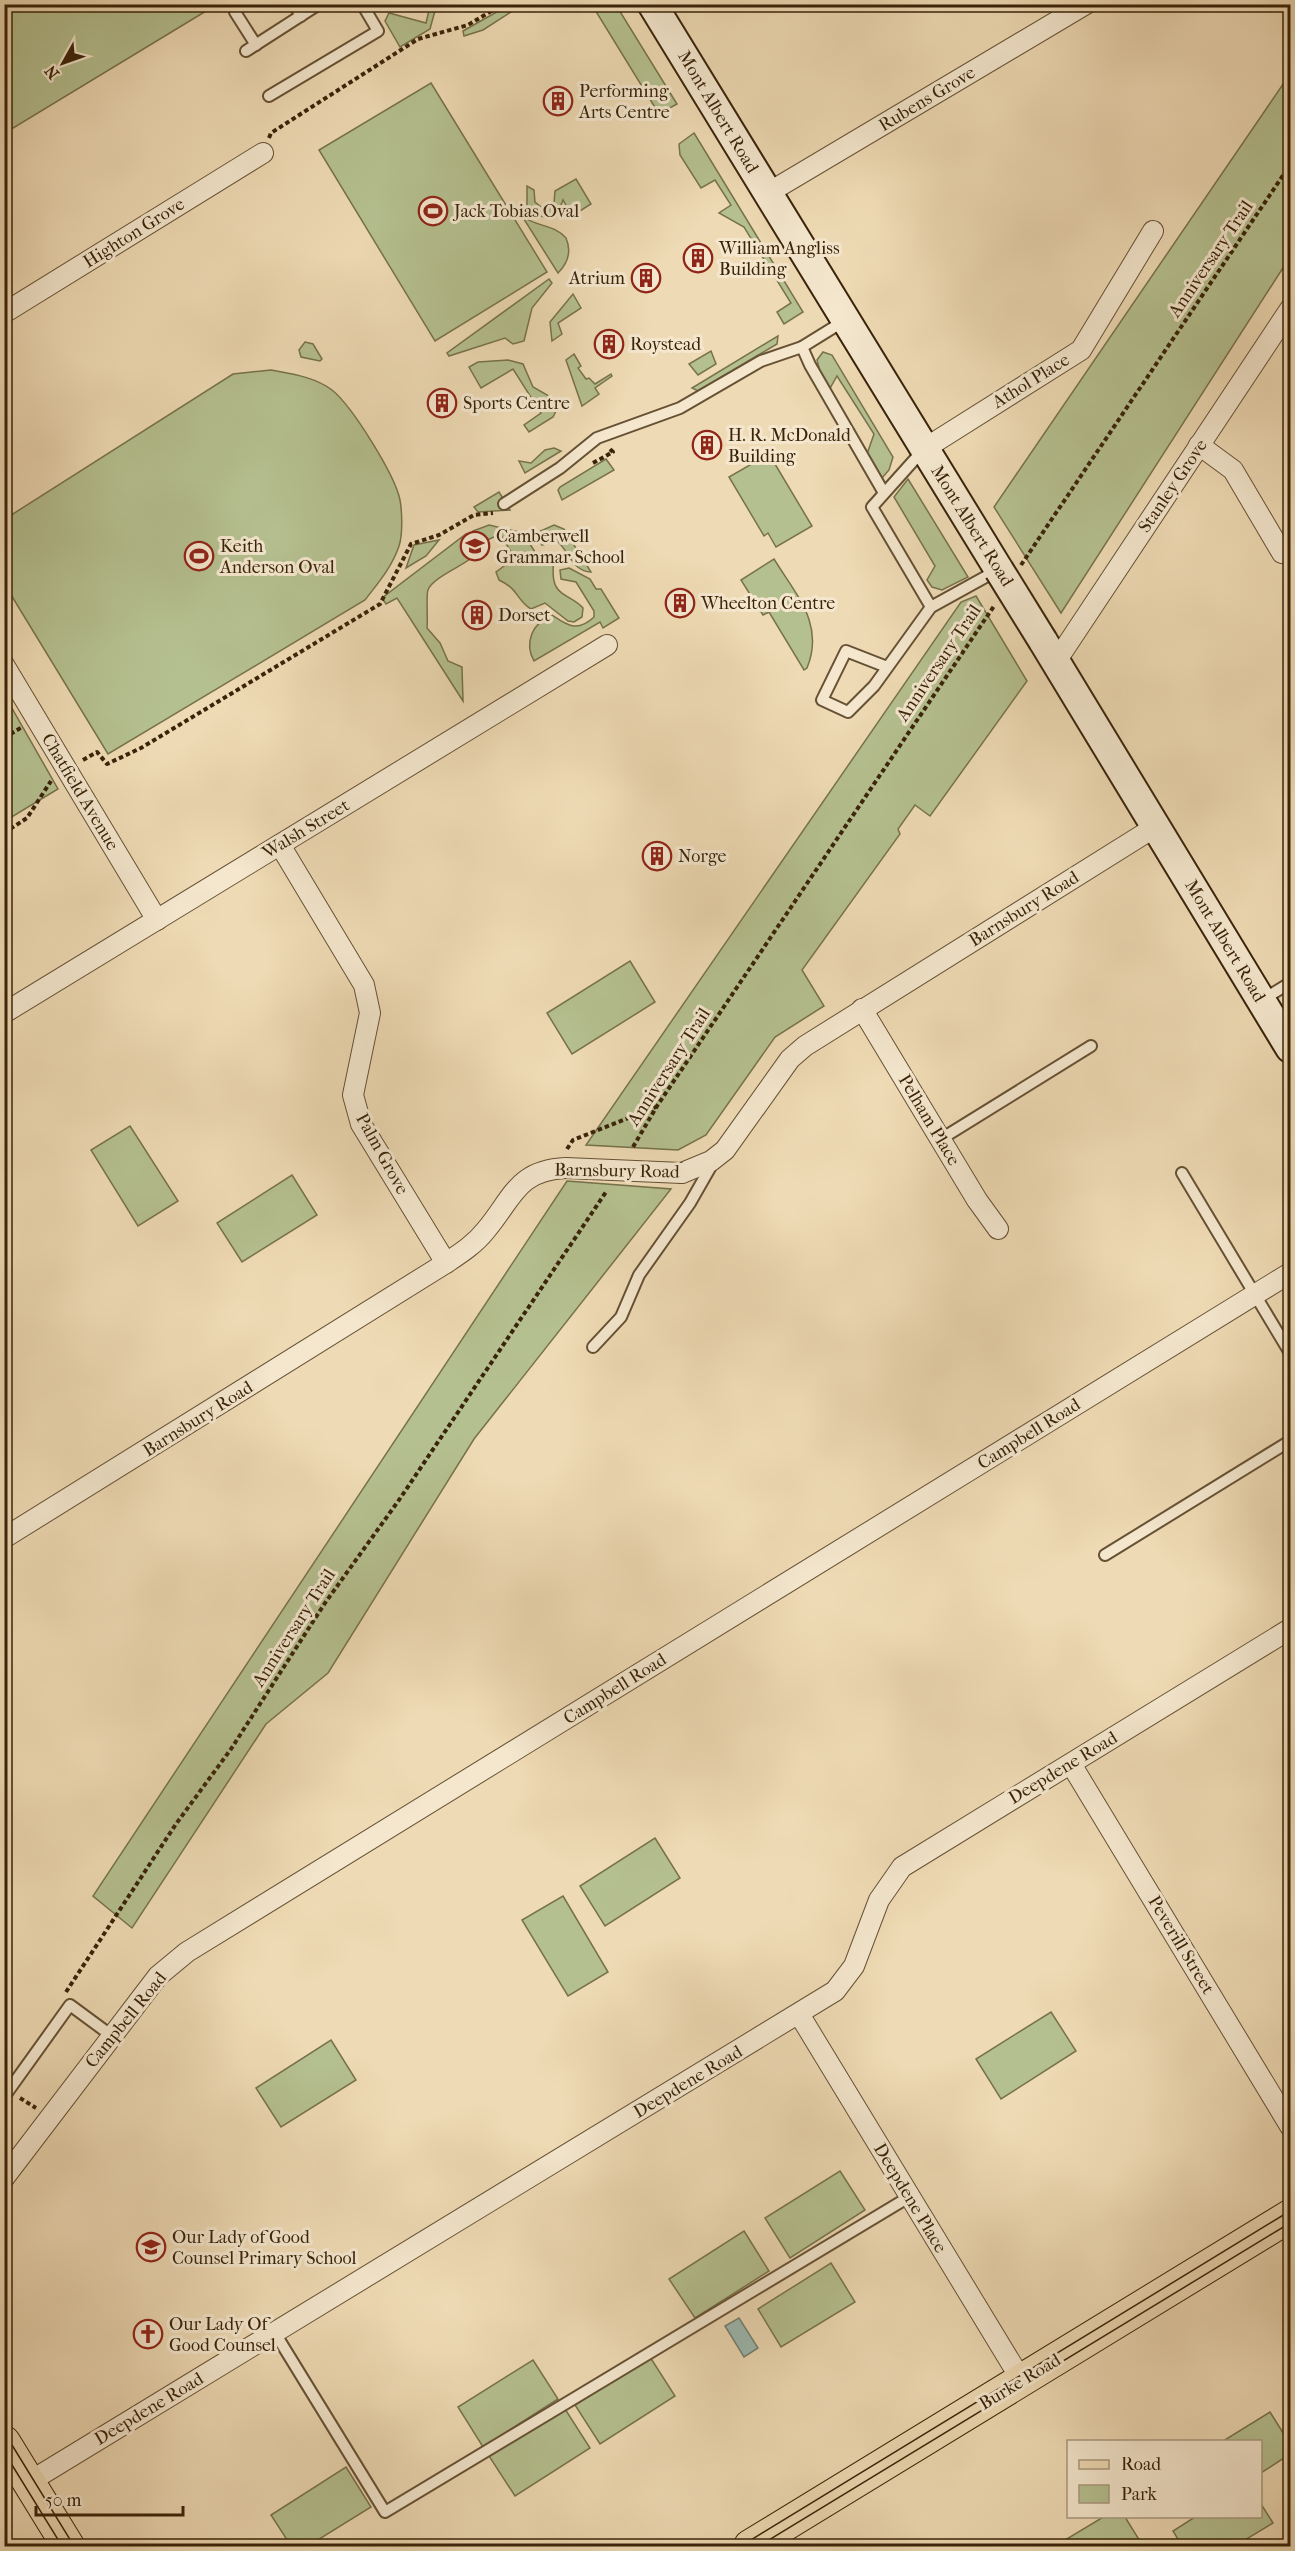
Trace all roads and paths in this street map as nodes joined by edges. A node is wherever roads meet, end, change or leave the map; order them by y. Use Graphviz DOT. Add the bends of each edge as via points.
graph roads {
  1 [pos="294,4"];
  2 [pos="319,4"];
  3 [pos="362,4"];
  4 [pos="503,4"];
  5 [pos="652,4"];
  6 [pos="1086,4"];
  7 [pos="235,12"];
  8 [pos="301,16"];
  9 [pos="269,96"];
  10 [pos="263,153"];
  11 [pos="1290,165"];
  12 [pos="768,193"];
  13 [pos="1154,231"];
  14 [pos="1290,309"];
  15 [pos="4,314"];
  16 [pos="847,320"];
  17 [pos="802,347"];
  18 [pos="597,438"];
  19 [pos="1200,445"];
  20 [pos="924,449"];
  21 [pos="583,468"];
  22 [pos="884,493"];
  23 [pos="500,509"];
  24 [pos="1290,554"];
  25 [pos="1008,571"];
  26 [pos="997,601"];
  27 [pos="931,607"];
  28 [pos="607,645"];
  29 [pos="1049,652"];
  30 [pos="4,665"];
  31 [pos="886,669"];
  32 [pos="26,733"];
  33 [pos="4,738"];
  34 [pos="62,770"];
  35 [pos="1155,827"];
  36 [pos="4,833"];
  37 [pos="280,845"];
  38 [pos="156,920"];
  39 [pos="1290,983"];
  40 [pos="1261,1000"];
  41 [pos="862,1009"];
  42 [pos="4,1013"];
  43 [pos="1091,1046"];
  44 [pos="1290,1048"];
  45 [pos="657,1106"];
  46 [pos="941,1139"];
  47 [pos="573,1140"];
  48 [pos="633,1147"];
  49 [pos="715,1158"];
  50 [pos="1182,1173"];
  51 [pos="606,1192"];
  52 [pos="998,1229"];
  53 [pos="446,1263"];
  54 [pos="1290,1273"];
  55 [pos="1255,1295"];
  56 [pos="593,1347"];
  57 [pos="1290,1353"];
  58 [pos="1290,1441"];
  59 [pos="4,1538"];
  60 [pos="1105,1555"];
  61 [pos="1290,1629"];
  62 [pos="1071,1764"];
  63 [pos="65,1993"];
  64 [pos="799,2014"];
  65 [pos="112,2036"];
  66 [pos="7,2094"];
  67 [pos="51,2116"];
  68 [pos="1290,2126"];
  69 [pos="4,2178"];
  70 [pos="909,2197"];
  71 [pos="1290,2216"];
  72 [pos="275,2333"];
  73 [pos="1022,2381"];
  74 [pos="4,2442"];
  75 [pos="29,2482"];
  76 [pos="68,2547"];
  77 [pos="750,2547"];
  1 -- 8 [label="lane"];
  2 -- 8 [label="lane"];
  3 -- 9 [label="lane" via="378,31"];
  4 -- 10 [label="path" via="468,25 418,39 272,134"];
  5 -- 12 [label="main road, Mont Albert Road"];
  6 -- 12 [label="street, Rubens Grove"];
  7 -- 8 [label="lane" via="251,48"];
  10 -- 15 [label="street, Highton Grove"];
  11 -- 25 [label="path, Anniversary Trail"];
  12 -- 16 [label="main road, Mont Albert Road"];
  13 -- 20 [label="street, Athol Place" via="1081,350"];
  14 -- 19 [label="street, Stanley Grove"];
  16 -- 17 [label="lane"];
  16 -- 20 [label="main road, Mont Albert Road"];
  17 -- 18 [label="lane" via="761,361 680,408"];
  17 -- 22 [label="lane"];
  18 -- 21 [label="path" via="613,452"];
  18 -- 23 [label="lane"];
  19 -- 24 [label="street" via="1233,470 1282,553"];
  19 -- 29 [label="street, Stanley Grove"];
  20 -- 22 [label="lane"];
  20 -- 25 [label="main road, Mont Albert Road"];
  22 -- 27 [label="lane" via="872,507"];
  23 -- 34 [label="path" via="474,515 439,535 411,544 380,604 141,748 107,764 97,752"];
  25 -- 27 [label="lane"];
  25 -- 29 [label="main road, Mont Albert Road, bridge"];
  26 -- 45 [label="path, Anniversary Trail"];
  27 -- 31 [label="lane"];
  28 -- 37 [label="street, Walsh Street"];
  29 -- 35 [label="main road, Mont Albert Road"];
  30 -- 34 [label="street, Chatfield Avenue"];
  31 -- 31 [label="lane" via="848,712 822,700 846,651"];
  32 -- 33 [label="path" via="22,726"];
  34 -- 36 [label="path" via="27,818"];
  34 -- 38 [label="street, Chatfield Avenue"];
  35 -- 40 [label="main road, Mont Albert Road"];
  35 -- 41 [label="street, Barnsbury Road"];
  37 -- 38 [label="street, Walsh Street"];
  37 -- 53 [label="street, Palm Grove" via="364,985 370,1013 353,1095 361,1124"];
  38 -- 42 [label="street, Walsh Street"];
  39 -- 40 [label="lane"];
  40 -- 44 [label="main road, Mont Albert Road"];
  41 -- 46 [label="street, Pelham Place"];
  41 -- 49 [label="street, Barnsbury Road" via="790,1059 734,1138"];
  43 -- 46 [label="lane"];
  45 -- 47 [label="path"];
  45 -- 48 [label="path, Anniversary Trail"];
  46 -- 52 [label="street, Pelham Place"];
  49 -- 53 [label="street, Barnsbury Road, bridge" via="682,1173 566,1168 539,1172 522,1182 480,1237"];
  49 -- 56 [label="lane" via="704,1181 639,1275 621,1317"];
  50 -- 55 [label="lane"];
  51 -- 63 [label="path, Anniversary Trail"];
  53 -- 59 [label="street, Barnsbury Road"];
  54 -- 55 [label="street, Campbell Road"];
  55 -- 57 [label="lane"];
  55 -- 65 [label="street, Campbell Road" via="187,1952 158,1976"];
  58 -- 60 [label="lane"];
  61 -- 62 [label="street, Deepdene Road"];
  62 -- 64 [label="street, Deepdene Road" via="902,1867 879,1900 854,1966 835,1991"];
  62 -- 68 [label="street, Peverill Street"];
  64 -- 70 [label="street, Deepdene Place"];
  64 -- 72 [label="street, Deepdene Road"];
  65 -- 66 [label="lane" via="70,2005"];
  65 -- 67 [label="street, Campbell Road"];
  66 -- 67 [label="path"];
  67 -- 69 [label="street, Campbell Road"];
  70 -- 72 [label="lane" via="385,2512"];
  70 -- 73 [label="street, Deepdene Place"];
  71 -- 73 [label="main road, Burke Road"];
  72 -- 75 [label="street, Deepdene Road"];
  73 -- 77 [label="main road, Burke Road"];
  74 -- 75 [label="main road"];
  75 -- 76 [label="main road"];
}
